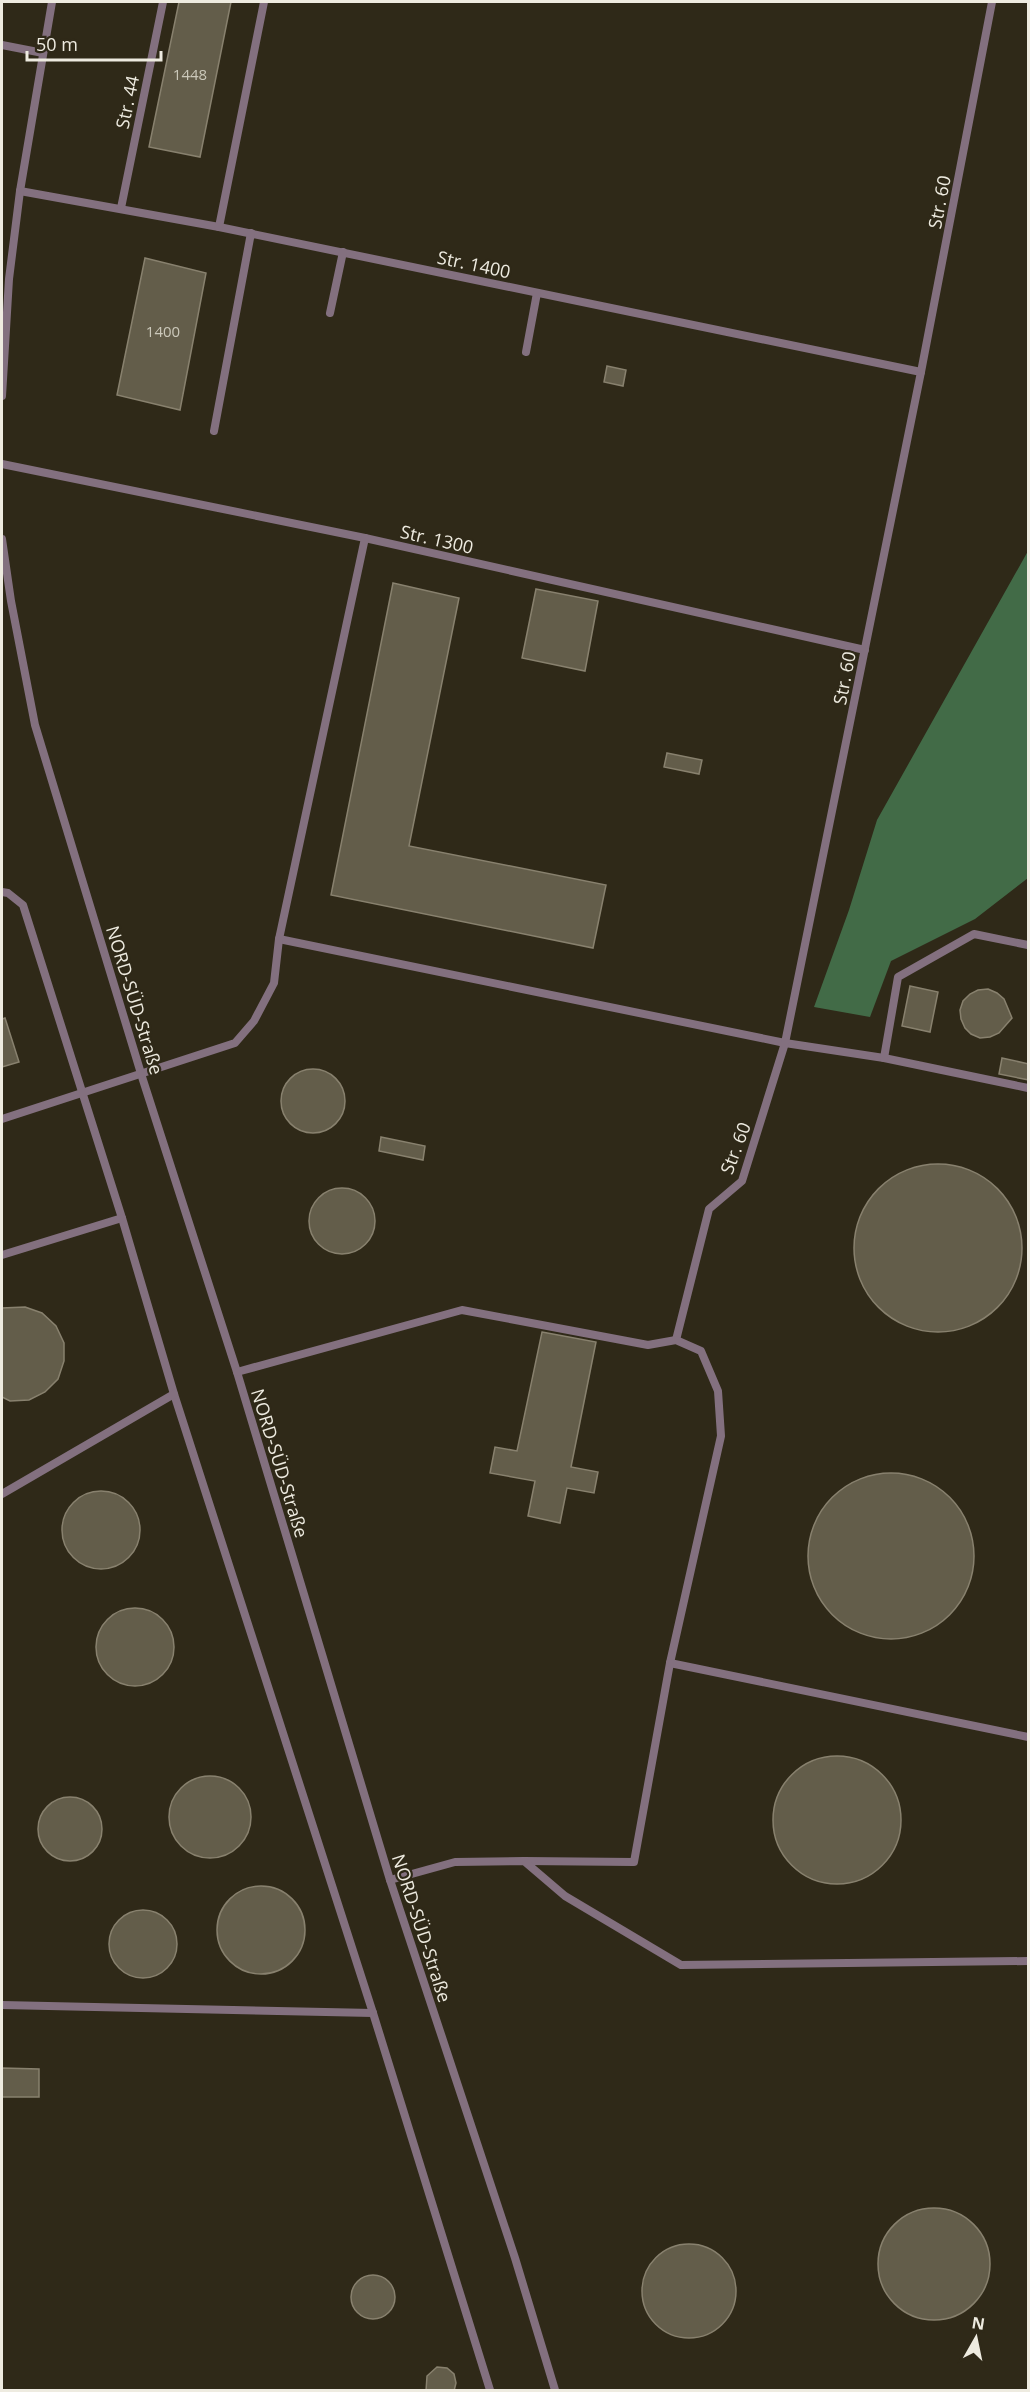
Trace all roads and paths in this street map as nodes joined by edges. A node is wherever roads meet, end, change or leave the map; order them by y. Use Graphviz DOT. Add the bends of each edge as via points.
graph roads {
  1 [pos="52,2"];
  2 [pos="163,2"];
  3 [pos="264,2"];
  4 [pos="992,2"];
  5 [pos="2,45"];
  6 [pos="43,53"];
  7 [pos="20,191"];
  8 [pos="121,208"];
  9 [pos="219,227"];
  10 [pos="251,233"];
  11 [pos="343,252"];
  12 [pos="537,292"];
  13 [pos="330,313"];
  14 [pos="526,352"];
  15 [pos="921,372"];
  16 [pos="2,396"];
  17 [pos="214,431"];
  18 [pos="2,464"];
  19 [pos="365,538"];
  20 [pos="2,539"];
  21 [pos="865,650"];
  22 [pos="5,892"];
  23 [pos="279,939"];
  24 [pos="1029,945"];
  25 [pos="785,1042"];
  26 [pos="884,1058"];
  27 [pos="142,1073"];
  28 [pos="1029,1088"];
  29 [pos="81,1092"];
  30 [pos="2,1119"];
  31 [pos="122,1218"];
  32 [pos="2,1255"];
  33 [pos="676,1340"];
  34 [pos="237,1372"];
  35 [pos="174,1394"];
  36 [pos="2,1494"];
  37 [pos="670,1663"];
  38 [pos="1029,1737"];
  39 [pos="524,1861"];
  40 [pos="390,1880"];
  41 [pos="1029,1961"];
  42 [pos="2,2005"];
  43 [pos="373,2013"];
  44 [pos="490,2391"];
  45 [pos="555,2391"];
  1 -- 6 [label="lane"];
  2 -- 8 [label="lane, Str. 44"];
  3 -- 9 [label="lane"];
  4 -- 15 [label="lane, Str. 60"];
  5 -- 6 [label="lane"];
  6 -- 7 [label="lane"];
  7 -- 8 [label="lane, Str. 1400"];
  7 -- 16 [label="lane" via="9,279"];
  8 -- 9 [label="lane, Str. 1400"];
  9 -- 10 [label="lane, Str. 1400"];
  10 -- 11 [label="lane, Str. 1400"];
  10 -- 17 [label="lane"];
  11 -- 12 [label="lane, Str. 1400"];
  11 -- 13 [label="lane"];
  12 -- 14 [label="lane"];
  12 -- 15 [label="lane, Str. 1400"];
  15 -- 21 [label="lane, Str. 60"];
  18 -- 19 [label="lane, Str. 1300"];
  19 -- 21 [label="lane, Str. 1300"];
  19 -- 23 [label="lane"];
  20 -- 27 [label="lane, NORD-SÜD-Straße" via="35,725"];
  21 -- 25 [label="lane, Str. 60"];
  22 -- 29 [label="lane" via="23,905"];
  23 -- 25 [label="lane"];
  23 -- 27 [label="lane" via="274,983 254,1021 235,1042"];
  24 -- 26 [label="lane" via="974,934 898,977"];
  25 -- 26 [label="lane"];
  25 -- 33 [label="lane, Str. 60" via="742,1181 709,1209"];
  26 -- 28 [label="lane"];
  27 -- 29 [label="lane"];
  27 -- 34 [label="lane, NORD-SÜD-Straße"];
  29 -- 30 [label="lane"];
  29 -- 31 [label="lane"];
  31 -- 32 [label="lane"];
  31 -- 35 [label="lane"];
  33 -- 34 [label="lane" via="648,1345 462,1310"];
  33 -- 37 [label="lane" via="701,1351 718,1391 721,1436"];
  34 -- 40 [label="lane, NORD-SÜD-Straße"];
  35 -- 36 [label="lane"];
  35 -- 43 [label="lane"];
  37 -- 38 [label="lane"];
  37 -- 39 [label="lane" via="634,1863"];
  39 -- 40 [label="lane" via="455,1862"];
  39 -- 41 [label="lane" via="566,1896 681,1965"];
  40 -- 45 [label="lane, NORD-SÜD-Straße"];
  42 -- 43 [label="lane"];
  43 -- 44 [label="lane"];
}
